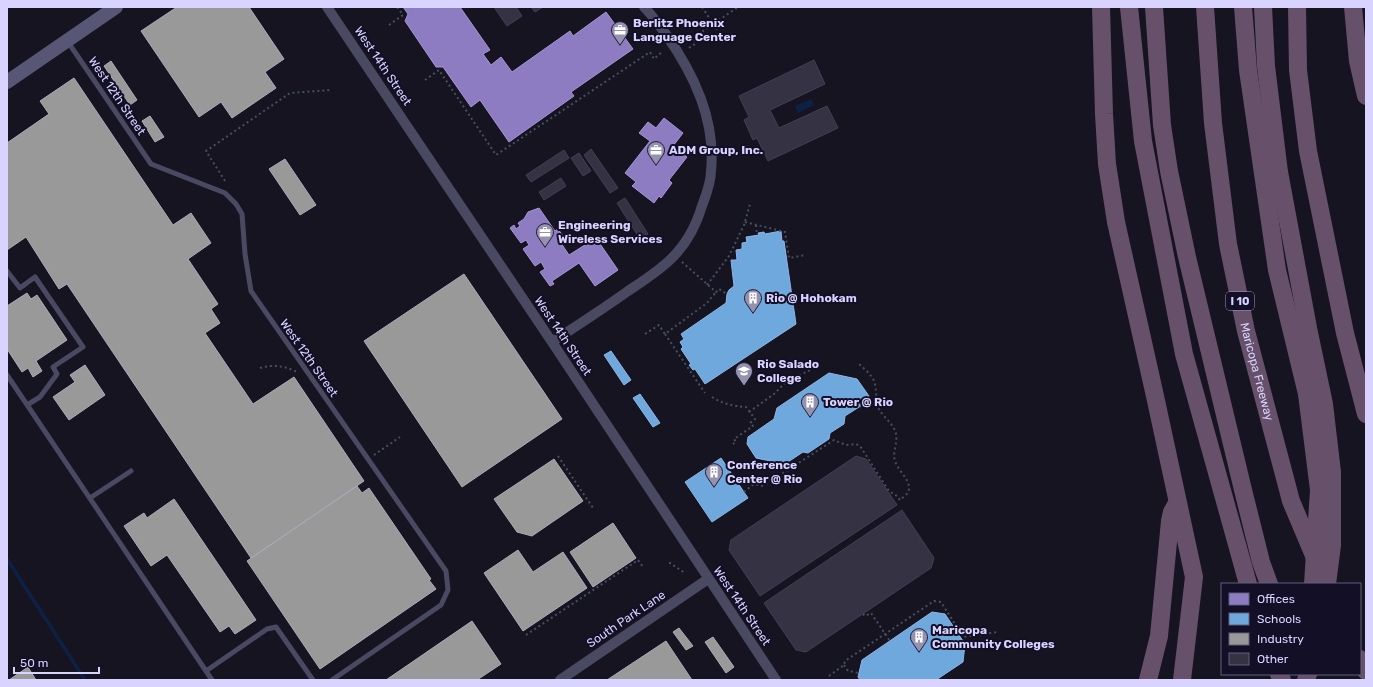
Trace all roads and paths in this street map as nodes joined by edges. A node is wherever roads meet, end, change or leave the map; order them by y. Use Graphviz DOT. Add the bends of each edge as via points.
graph roads {
  1 [pos="116,7"];
  2 [pos="327,7"];
  3 [pos="397,7"];
  4 [pos="644,7"];
  5 [pos="702,7"];
  6 [pos="738,7"];
  7 [pos="1101,7"];
  8 [pos="1129,7"];
  9 [pos="1154,7"];
  10 [pos="1205,7"];
  11 [pos="1243,7"];
  12 [pos="1263,7"];
  13 [pos="1297,7"];
  14 [pos="1353,7"];
  15 [pos="713,24"];
  16 [pos="389,25"];
  17 [pos="724,40"];
  18 [pos="67,41"];
  19 [pos="689,48"];
  20 [pos="662,52"];
  21 [pos="425,80"];
  22 [pos="7,82"];
  23 [pos="331,90"];
  24 [pos="1366,96"];
  25 [pos="225,181"];
  26 [pos="750,204"];
  27 [pos="745,222"];
  28 [pos="756,224"];
  29 [pos="757,235"];
  30 [pos="806,255"];
  31 [pos="682,262"];
  32 [pos="7,271"];
  33 [pos="707,285"];
  34 [pos="716,292"];
  35 [pos="727,294"];
  36 [pos="646,334"];
  37 [pos="665,334"];
  38 [pos="552,342"];
  39 [pos="858,363"];
  40 [pos="260,368"];
  41 [pos="810,370"];
  42 [pos="298,373"];
  43 [pos="7,375"];
  44 [pos="705,393"];
  45 [pos="712,397"];
  46 [pos="27,405"];
  47 [pos="749,412"];
  48 [pos="1366,414"];
  49 [pos="400,437"];
  50 [pos="733,444"];
  51 [pos="373,456"];
  52 [pos="558,456"];
  53 [pos="131,471"];
  54 [pos="744,492"];
  55 [pos="90,498"];
  56 [pos="1177,502"];
  57 [pos="593,508"];
  58 [pos="669,563"];
  59 [pos="643,567"];
  60 [pos="685,573"];
  61 [pos="708,578"];
  62 [pos="1248,583"];
  63 [pos="1269,583"];
  64 [pos="1313,583"];
  65 [pos="1326,583"];
  66 [pos="1326,583"];
  67 [pos="863,614"];
  68 [pos="997,632"];
  69 [pos="885,633"];
  70 [pos="526,635"];
  71 [pos="890,641"];
  72 [pos="1361,661"];
  73 [pos="844,665"];
  74 [pos="206,671"];
  75 [pos="1366,671"];
  76 [pos="859,673"];
  77 [pos="829,676"];
  78 [pos="212,680"];
  79 [pos="313,680"];
  80 [pos="332,680"];
  81 [pos="560,680"];
  82 [pos="776,680"];
  83 [pos="1148,680"];
  84 [pos="1182,680"];
  1 -- 18 [label="main road"];
  2 -- 38 [label="street, West 14th Street"];
  3 -- 16 [label="path" via="403,15"];
  4 -- 38 [label="street" via="679,53 702,99 710,126 712,160 707,194 698,219 672,258 655,273"];
  5 -- 15 [label="path"];
  6 -- 15 [label="path"];
  7 -- 56 [label="highway" via="1108,171 1116,222"];
  8 -- 62 [label="highway" via="1143,141 1184,354"];
  9 -- 63 [label="highway" via="1162,125 1169,172 1260,562"];
  10 -- 65 [label="highway, Maricopa Freeway / I 10" via="1214,130 1228,244 1246,330 1291,501"];
  11 -- 64 [label="highway, bridge" via="1248,70 1277,270 1307,394 1319,490"];
  12 -- 66 [label="highway" via="1266,66 1279,172 1324,404 1332,472 1332,545"];
  13 -- 48 [label="highway" via="1298,70 1308,151 1345,332"];
  14 -- 24 [label="highway" via="1358,61"];
  15 -- 17 [label="path"];
  15 -- 19 [label="path" via="693,38 695,44"];
  18 -- 22 [label="main road"];
  18 -- 80 [label="lane, West 12th Street" via="151,164 225,193 236,204 242,214 251,292 446,570 448,590 441,605"];
  20 -- 21 [label="path" via="654,59 650,52 496,155 439,70"];
  23 -- 25 [label="path" via="290,93 206,151"];
  26 -- 27 [label="path"];
  27 -- 28 [label="path"];
  27 -- 33 [label="path" via="729,256"];
  28 -- 29 [label="path"];
  28 -- 30 [label="path" via="785,232 789,258"];
  31 -- 33 [label="path"];
  32 -- 46 [label="lane" via="20,288 35,277 82,347 53,367 57,374 40,398"];
  33 -- 34 [label="path"];
  34 -- 35 [label="path" via="719,289"];
  34 -- 37 [label="path" via="707,303"];
  36 -- 37 [label="path" via="659,325"];
  37 -- 44 [label="path"];
  38 -- 61 [label="street, West 14th Street"];
  39 -- 54 [label="path" via="871,376 875,384 876,402 896,432 895,460 906,479 908,492 900,500 889,491 860,446 846,445 834,440 763,486 754,484"];
  40 -- 42 [label="path" via="276,365"];
  41 -- 47 [label="path" via="800,374 797,382 785,383"];
  43 -- 46 [label="lane"];
  45 -- 47 [label="path" via="732,406 746,407"];
  46 -- 55 [label="lane"];
  47 -- 50 [label="path" via="755,419 750,422 753,426 734,439 736,442"];
  49 -- 51 [label="path"];
  52 -- 57 [label="path"];
  53 -- 55 [label="lane"];
  55 -- 74 [label="lane"];
  56 -- 83 [label="highway" via="1170,521 1159,636"];
  56 -- 84 [label="highway" via="1194,577"];
  58 -- 60 [label="path"];
  59 -- 70 [label="path" via="638,560"];
  61 -- 81 [label="street, South Park Lane"];
  61 -- 82 [label="street, West 14th Street"];
  67 -- 69 [label="path" via="865,616 871,613"];
  68 -- 69 [label="path" via="963,637 941,602 937,601"];
  69 -- 71 [label="path"];
  69 -- 73 [label="path" via="845,660"];
  72 -- 75 [label="highway"];
  73 -- 76 [label="path" via="848,671"];
  73 -- 77 [label="path"];
  74 -- 78 [label="lane"];
  74 -- 79 [label="lane" via="267,629 276,627"];
}
